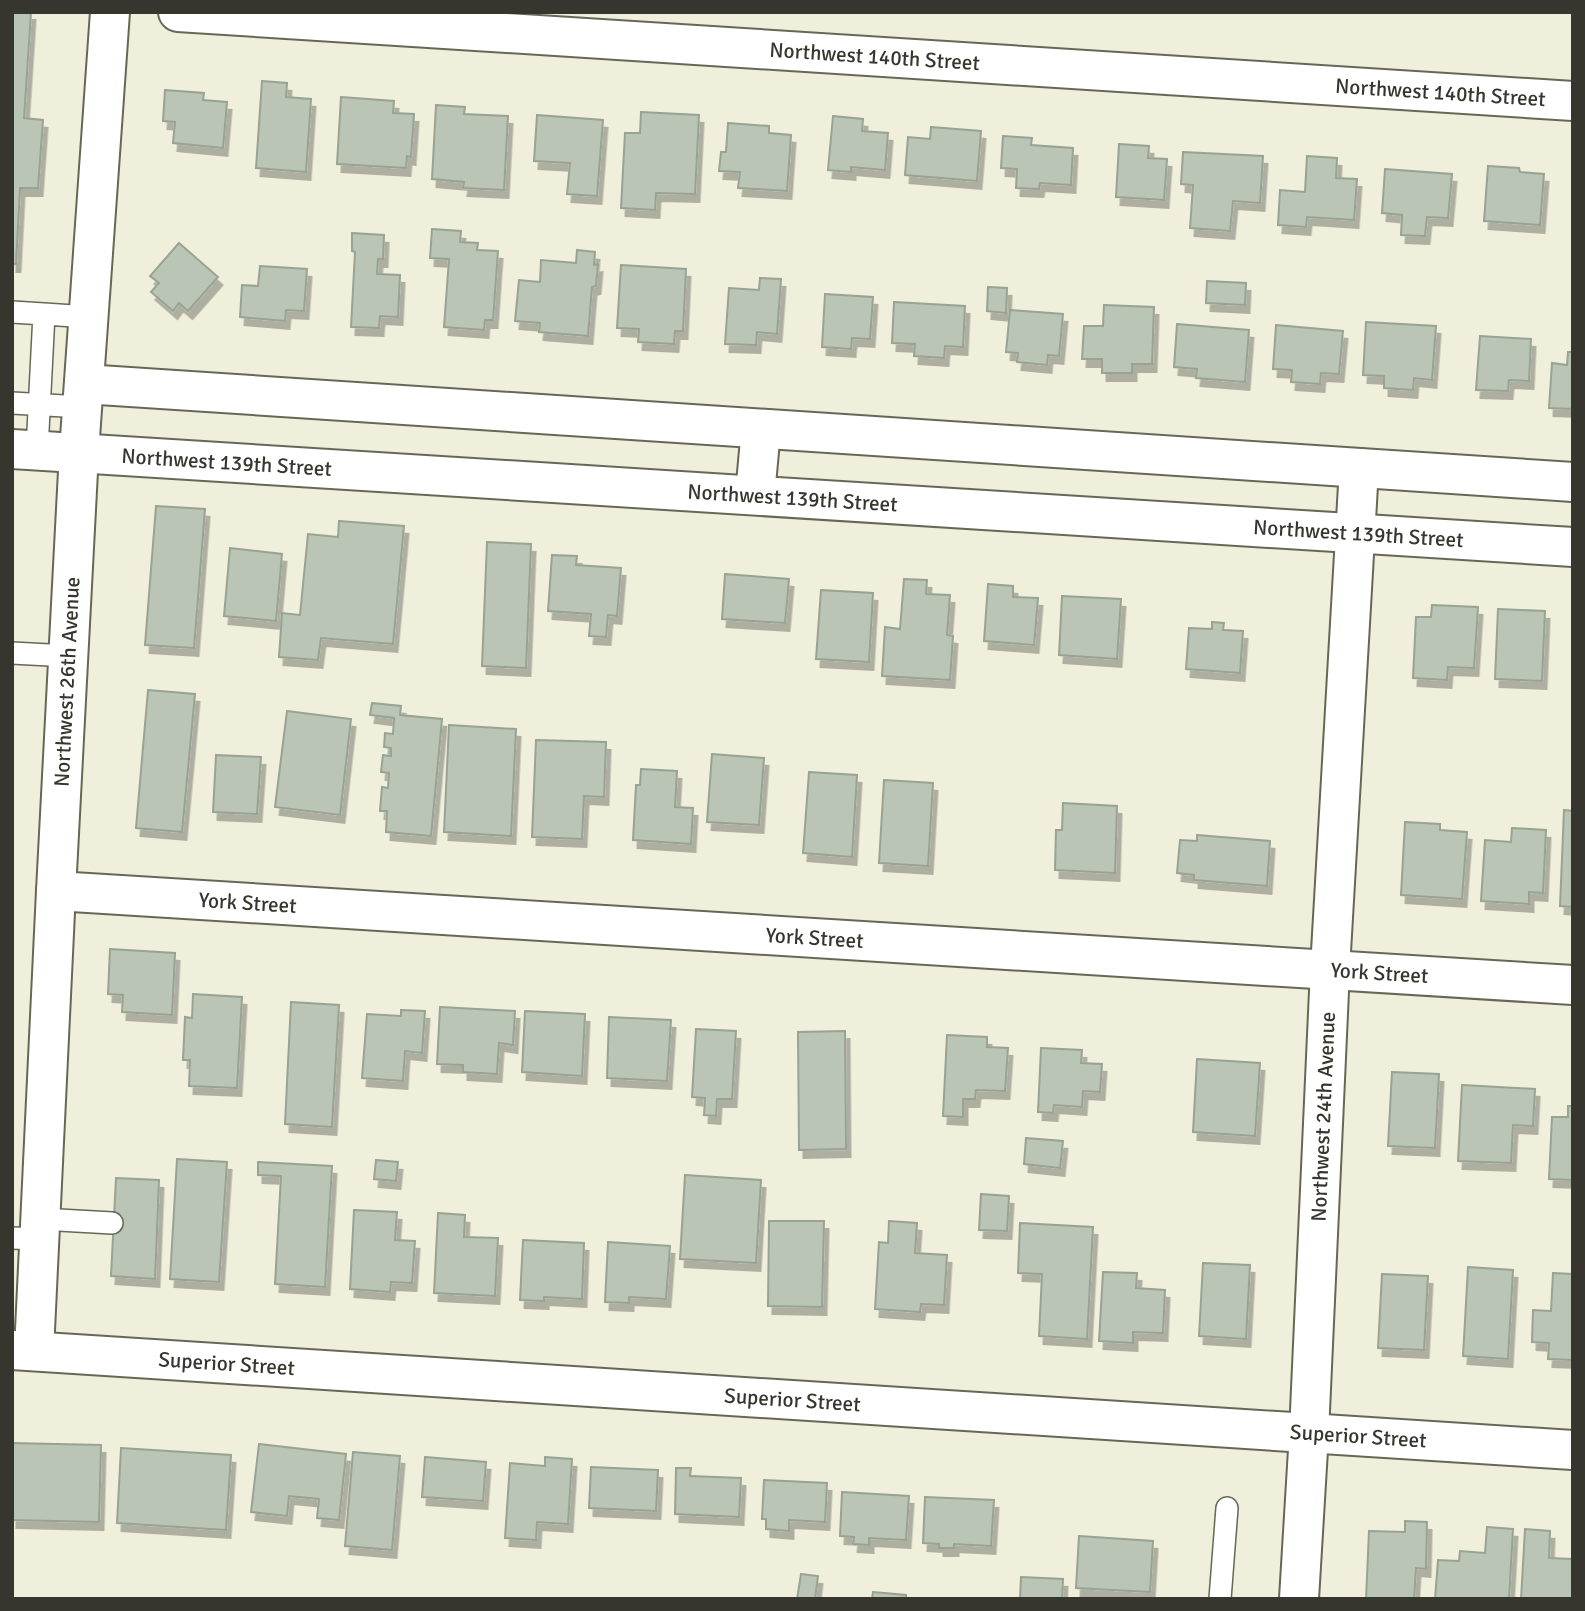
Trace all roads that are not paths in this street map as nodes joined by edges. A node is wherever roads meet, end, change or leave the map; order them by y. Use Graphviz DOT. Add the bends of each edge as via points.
graph roads {
  1 [pos="110,12"];
  2 [pos="178,12"];
  3 [pos="1573,101"];
  4 [pos="12,312"];
  5 [pos="44,314"];
  6 [pos="89,317"];
  7 [pos="83,395"];
  8 [pos="12,403"];
  9 [pos="40,404"];
  10 [pos="761,429"];
  11 [pos="24,449"];
  12 [pos="79,452"];
  13 [pos="1359,468"];
  14 [pos="1573,482"];
  15 [pos="755,495"];
  16 [pos="1355,533"];
  17 [pos="1573,547"];
  18 [pos="12,653"];
  19 [pos="68,656"];
  20 [pos="55,891"];
  21 [pos="1330,969"];
  22 [pos="1573,985"];
  23 [pos="113,1223"];
  24 [pos="31,1232"];
  25 [pos="23,1350"];
  26 [pos="1309,1433"];
  27 [pos="1573,1450"];
  28 [pos="1227,1508"];
  29 [pos="1220,1599"];
  30 [pos="1299,1599"];
  1 -- 6 [label="street, Northwest 26th Avenue"];
  2 -- 3 [label="street, Northwest 140th Street"];
  4 -- 5 [label="lane"];
  5 -- 6 [label="lane"];
  5 -- 9 [label="lane"];
  6 -- 7 [label="street, Northwest 26th Avenue"];
  7 -- 9 [label="lane"];
  7 -- 10 [label="street"];
  7 -- 12 [label="street, Northwest 26th Avenue"];
  8 -- 9 [label="lane"];
  9 -- 11 [label="lane"];
  10 -- 13 [label="street"];
  10 -- 15 [label="street"];
  11 -- 12 [label="street, Northwest 139th Street"];
  12 -- 15 [label="street, Northwest 139th Street"];
  12 -- 19 [label="street, Northwest 26th Avenue"];
  13 -- 14 [label="street"];
  13 -- 16 [label="street, Northwest 24th Avenue"];
  15 -- 16 [label="street, Northwest 139th Street"];
  16 -- 17 [label="street, Northwest 139th Street"];
  16 -- 21 [label="street, Northwest 24th Avenue"];
  18 -- 19 [label="lane"];
  19 -- 20 [label="street, Northwest 26th Avenue"];
  20 -- 21 [label="street, York Street"];
  20 -- 24 [label="street, Northwest 26th Avenue"];
  21 -- 22 [label="street, York Street"];
  21 -- 26 [label="street, Northwest 24th Avenue"];
  23 -- 24 [label="lane"];
  24 -- 25 [label="street, Northwest 26th Avenue"];
  25 -- 26 [label="street, Superior Street"];
  26 -- 27 [label="street, Superior Street"];
  26 -- 30 [label="street, Northwest 24th Avenue"];
  28 -- 29 [label="lane"];
}
